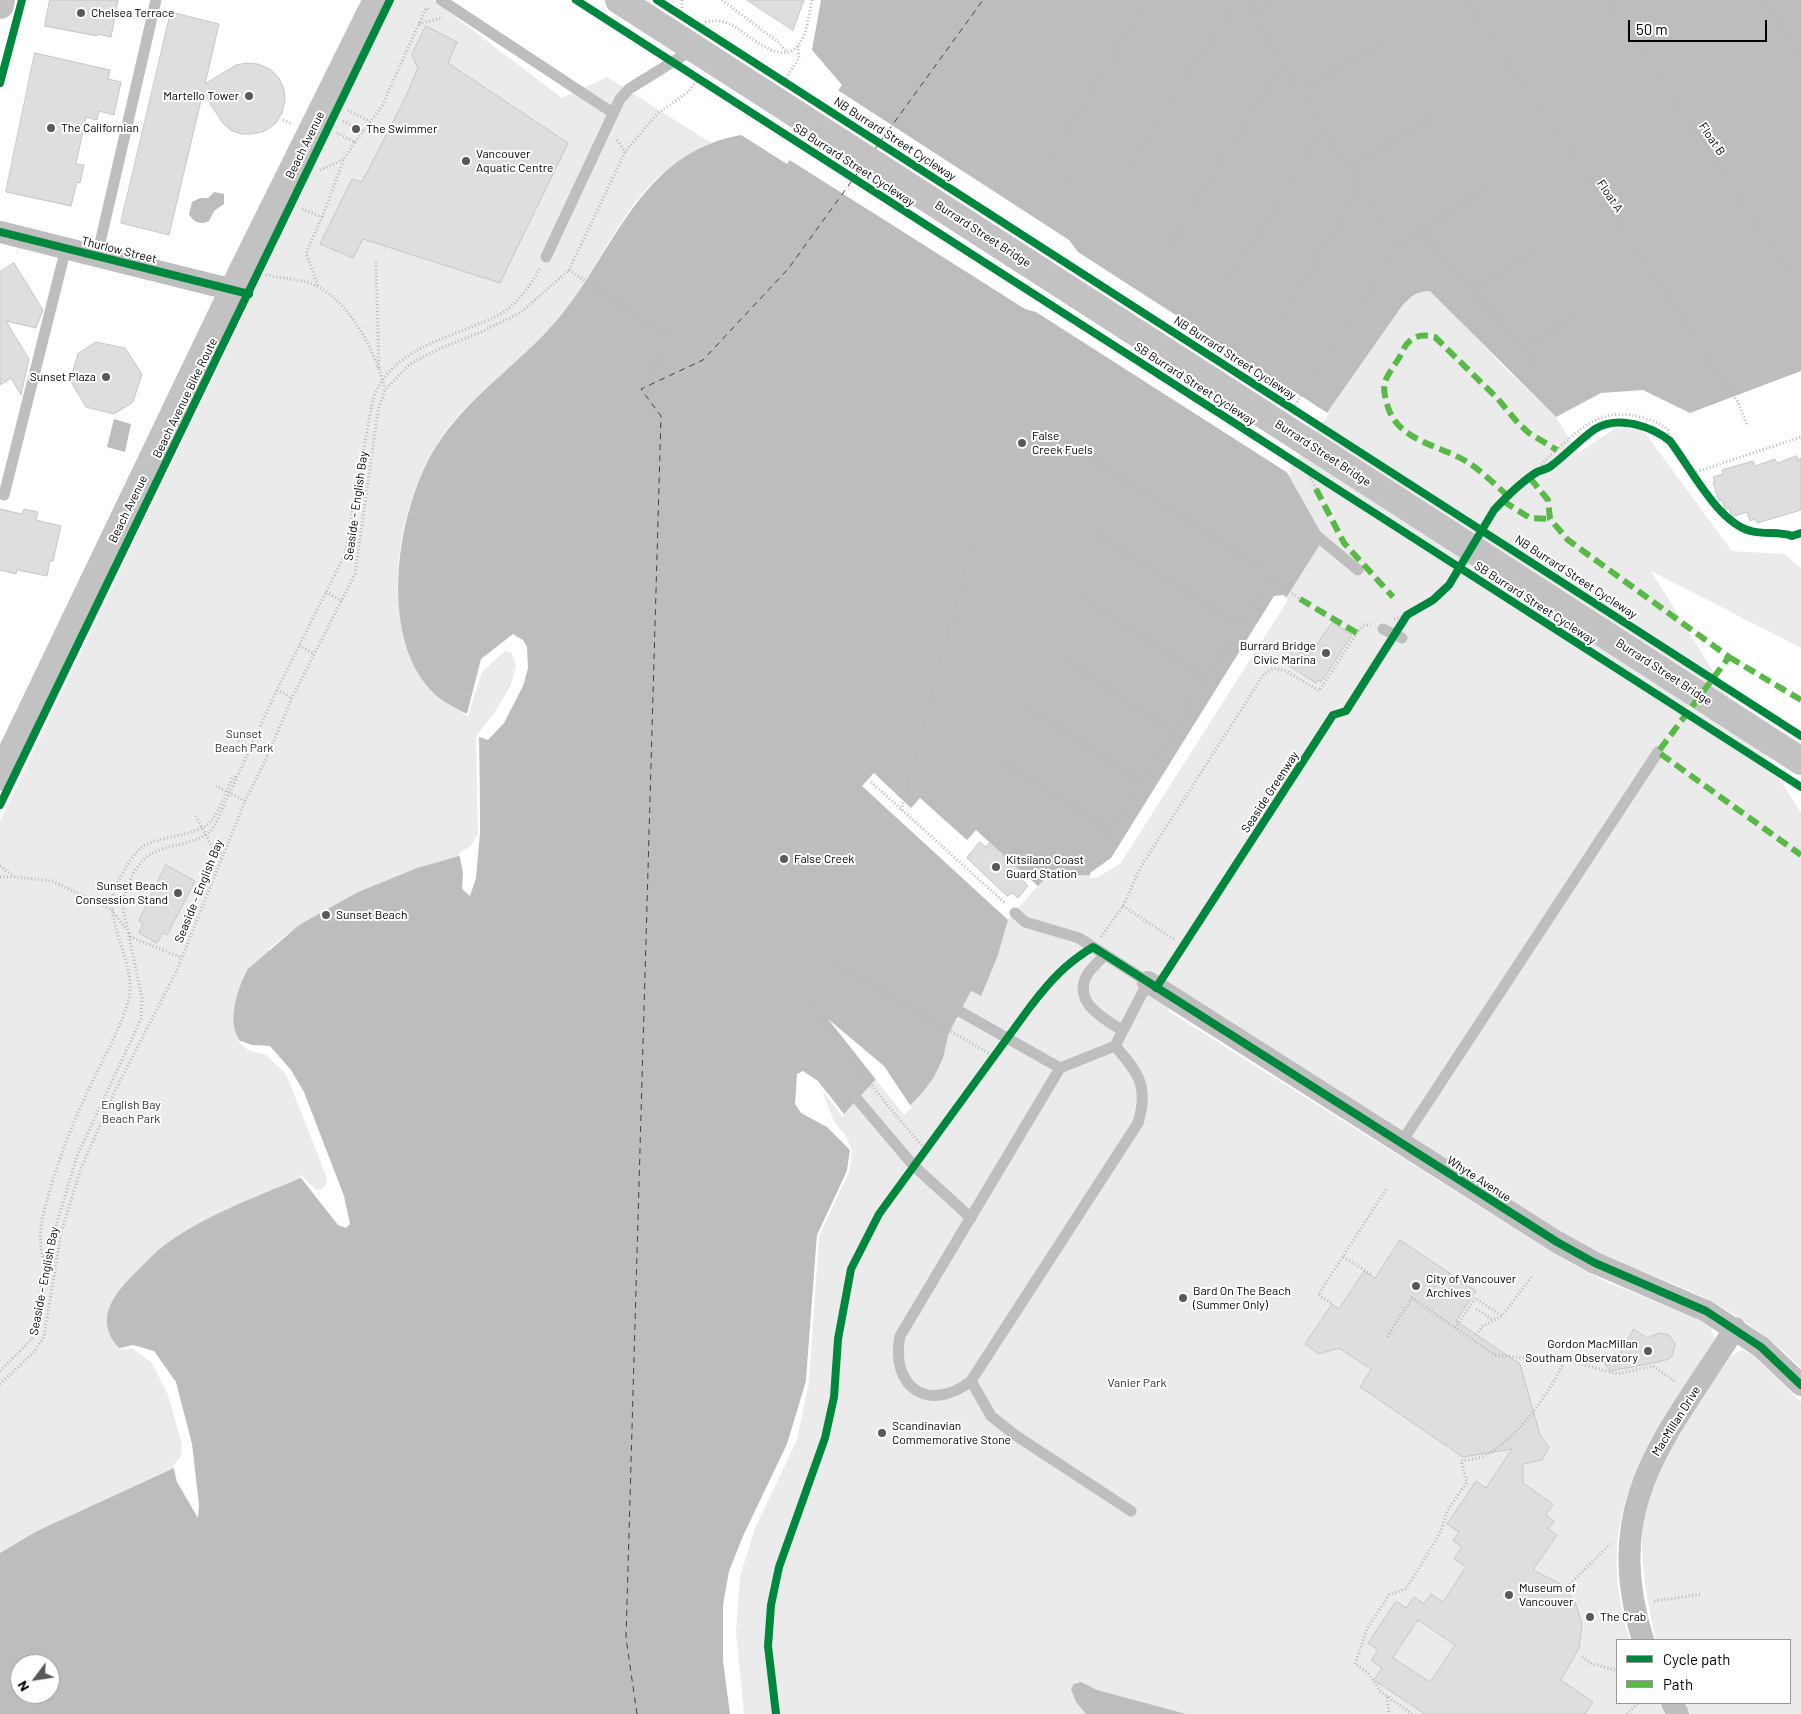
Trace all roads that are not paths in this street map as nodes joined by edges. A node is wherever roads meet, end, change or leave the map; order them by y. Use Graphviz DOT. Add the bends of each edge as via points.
graph roads {
  1 [pos="1,0"];
  2 [pos="156,0"];
  3 [pos="377,0"];
  4 [pos="441,0"];
  5 [pos="619,0"];
  6 [pos="0,5"];
  7 [pos="786,112"];
  8 [pos="613,113"];
  9 [pos="0,232"];
  10 [pos="66,248"];
  11 [pos="97,256"];
  12 [pos="546,256"];
  13 [pos="233,290"];
  14 [pos="1259,488"];
  15 [pos="4,495"];
  16 [pos="1358,570"];
  17 [pos="1380,626"];
  18 [pos="1399,636"];
  19 [pos="1658,752"];
  20 [pos="1801,761"];
  21 [pos="0,777"];
  22 [pos="1015,913"];
  23 [pos="846,947"];
  24 [pos="1105,955"];
  25 [pos="1148,982"];
  26 [pos="1122,1030"];
  27 [pos="802,1034"];
  28 [pos="1115,1046"];
  29 [pos="1060,1068"];
  30 [pos="1401,1143"];
  31 [pos="971,1218"];
  32 [pos="1735,1328"];
  33 [pos="971,1381"];
  34 [pos="1801,1385"];
  35 [pos="1131,1511"];
  36 [pos="1643,1639"];
  1 -- 6 [label="main road"];
  2 -- 11 [label="lane"];
  3 -- 13 [label="main road, Beach Avenue"];
  4 -- 8 [label="lane"];
  5 -- 20 [label="main road, Burrard Street Bridge, bridge"];
  7 -- 8 [label="lane" via="691,48 629,89"];
  8 -- 12 [label="lane"];
  9 -- 10 [label="street, Thurlow Street"];
  10 -- 11 [label="street, Thurlow Street"];
  10 -- 15 [label="lane"];
  11 -- 13 [label="street, Thurlow Street"];
  13 -- 21 [label="main road, Beach Avenue"];
  14 -- 16 [label="lane"];
  17 -- 18 [label="lane"];
  19 -- 30 [label="lane"];
  22 -- 24 [label="lane" via="1025,922 1079,938"];
  23 -- 29 [label="lane"];
  24 -- 25 [label="lane"];
  24 -- 26 [label="lane" via="1086,976 1083,992 1090,1008 1098,1016"];
  25 -- 26 [label="lane"];
  25 -- 30 [label="street, Whyte Avenue"];
  26 -- 28 [label="lane"];
  27 -- 31 [label="lane" via="913,1164"];
  28 -- 29 [label="lane"];
  28 -- 33 [label="lane" via="1131,1064 1141,1085 1144,1104 1138,1122"];
  29 -- 31 [label="lane"];
  30 -- 32 [label="street, Whyte Avenue" via="1557,1242 1595,1263 1706,1311"];
  31 -- 33 [label="lane" via="900,1336 898,1351 906,1380 915,1391 930,1397 944,1396"];
  32 -- 34 [label="street, Whyte Avenue" via="1761,1347"];
  32 -- 36 [label="street, MacMillan Drive" via="1654,1455 1642,1483 1629,1541 1631,1582"];
  33 -- 35 [label="lane" via="991,1416"];
}
